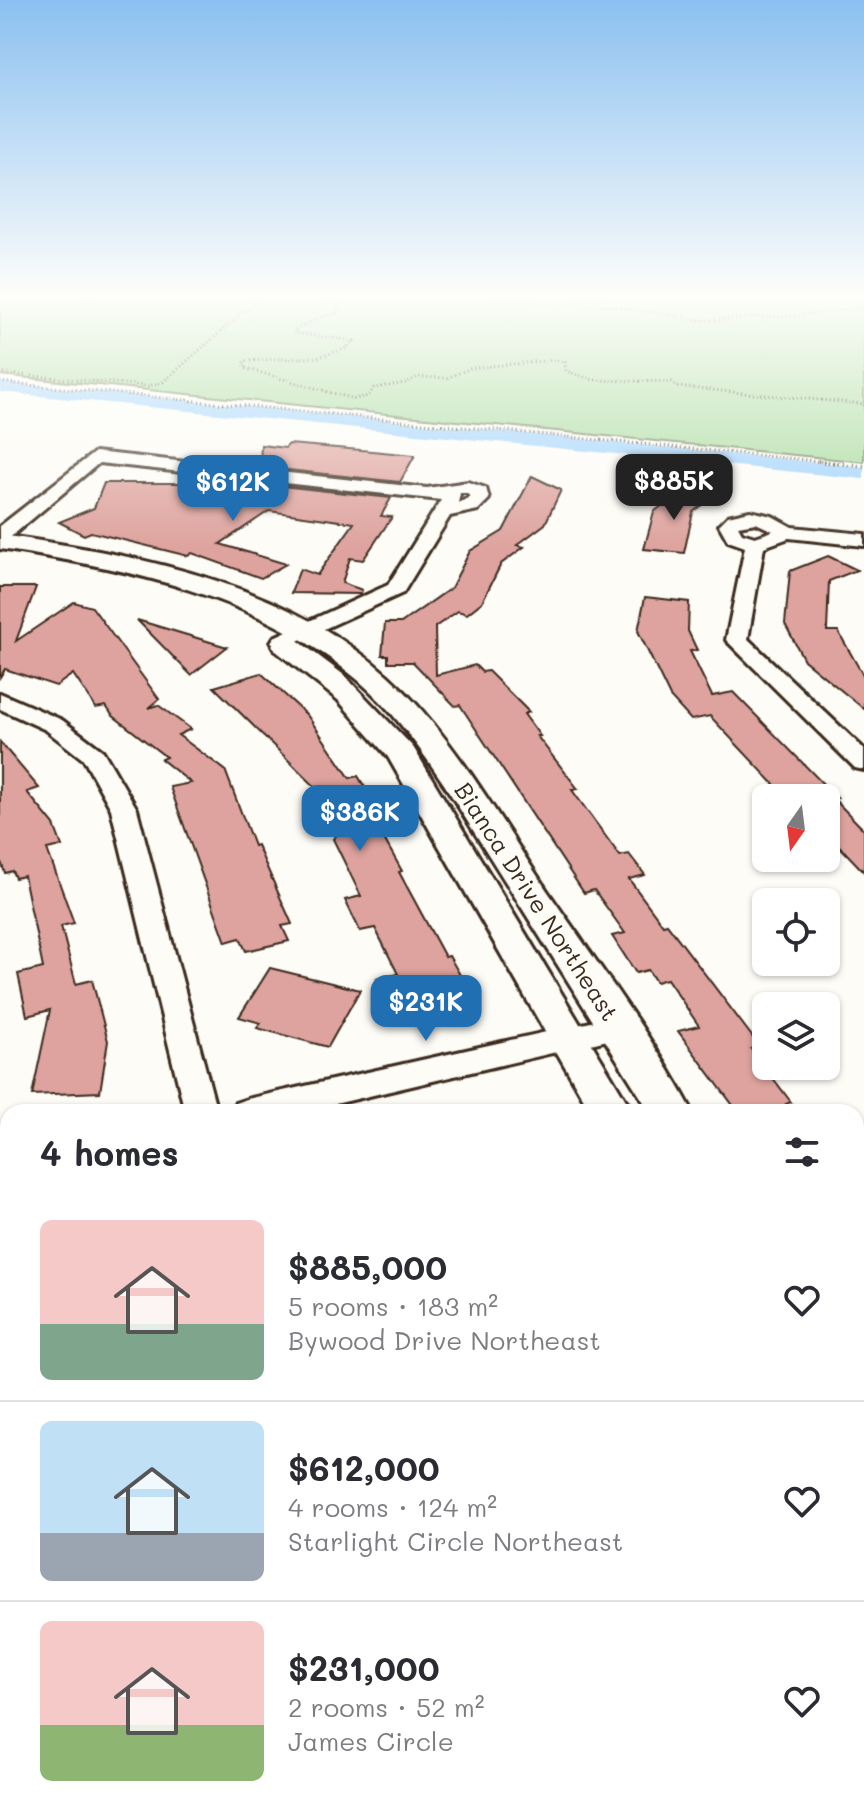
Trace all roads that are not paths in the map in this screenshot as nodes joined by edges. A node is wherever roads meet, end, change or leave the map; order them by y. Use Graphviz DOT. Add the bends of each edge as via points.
graph roads {
  1 [pos="423,493"];
  2 [pos="448,504"];
  3 [pos="787,532"];
  4 [pos="0,536"];
  5 [pos="864,540"];
  6 [pos="0,542"];
  7 [pos="755,544"];
  8 [pos="0,557"];
  9 [pos="294,636"];
  10 [pos="0,700"];
  11 [pos="864,763"];
  12 [pos="463,789"];
  13 [pos="426,797"];
  14 [pos="618,1027"];
  15 [pos="569,1039"];
  16 [pos="199,1104"];
  17 [pos="282,1104"];
  18 [pos="607,1104"];
  19 [pos="667,1104"];
  1 -- 2 [label="street"];
  1 -- 2 [label="street" via="450,487 480,492 471,506"];
  1 -- 4 [label="street" via="95,457 72,461"];
  2 -- 9 [label="street" via="396,589"];
  3 -- 5 [label="street"];
  3 -- 7 [label="street"];
  3 -- 7 [label="street" via="753,516 735,518 728,525 735,537"];
  6 -- 9 [label="street, Bianca Drive Northeast" via="81,553 185,577 231,593"];
  7 -- 11 [label="street" via="737,640"];
  8 -- 9 [label="street, Bianca Drive Northeast" via="130,580"];
  9 -- 12 [label="street, Bianca Drive Northeast" via="342,653 384,687"];
  9 -- 13 [label="street, Bianca Drive Northeast" via="363,705 402,754"];
  10 -- 16 [label="street" via="54,725 94,756 124,809"];
  12 -- 13 [label="street"];
  12 -- 14 [label="street, Bianca Drive Northeast"];
  13 -- 15 [label="street, Bianca Drive Northeast"];
  14 -- 15 [label="street"];
  14 -- 19 [label="street, Bianca Drive Northeast"];
  15 -- 17 [label="street"];
  15 -- 18 [label="street, Bianca Drive Northeast"];
}
